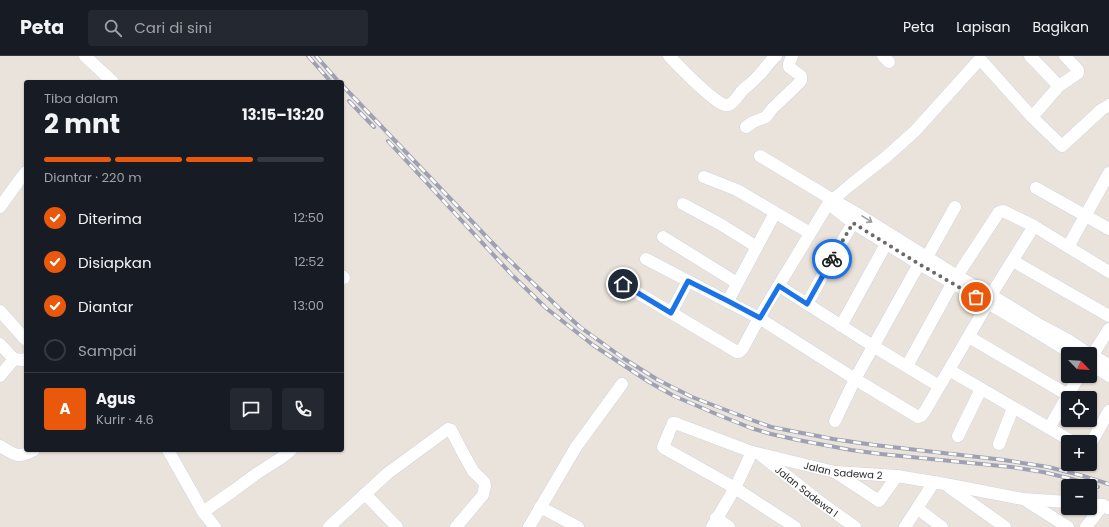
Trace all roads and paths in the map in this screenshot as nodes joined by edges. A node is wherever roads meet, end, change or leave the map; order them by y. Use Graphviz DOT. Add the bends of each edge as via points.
graph roads {
  1 [pos="85,56"];
  2 [pos="669,56"];
  3 [pos="776,56"];
  4 [pos="1030,56"];
  5 [pos="787,57"];
  6 [pos="1067,57"];
  7 [pos="981,58"];
  8 [pos="100,77"];
  9 [pos="1059,86"];
  10 [pos="1109,105"];
  11 [pos="1032,117"];
  12 [pos="746,127"];
  13 [pos="760,156"];
  14 [pos="1109,173"];
  15 [pos="24,174"];
  16 [pos="704,177"];
  17 [pos="1036,188"];
  18 [pos="830,202"];
  19 [pos="683,204"];
  20 [pos="0,207"];
  21 [pos="955,207"];
  22 [pos="775,213"];
  23 [pos="1085,215"];
  24 [pos="853,223"];
  25 [pos="1034,226"];
  26 [pos="1109,229"];
  27 [pos="810,233"];
  28 [pos="663,237"];
  29 [pos="886,244"];
  30 [pos="757,247"];
  31 [pos="1068,247"];
  32 [pos="646,259"];
  33 [pos="923,260"];
  34 [pos="1013,261"];
  35 [pos="1109,272"];
  36 [pos="955,280"];
  37 [pos="688,281"];
  38 [pos="737,283"];
  39 [pos="623,284"];
  40 [pos="779,286"];
  41 [pos="990,299"];
  42 [pos="728,301"];
  43 [pos="807,304"];
  44 [pos="0,311"];
  45 [pos="671,313"];
  46 [pos="1109,316"];
  47 [pos="760,318"];
  48 [pos="841,326"];
  49 [pos="1109,328"];
  50 [pos="24,337"];
  51 [pos="969,337"];
  52 [pos="0,344"];
  53 [pos="873,346"];
  54 [pos="1062,347"];
  55 [pos="1077,347"];
  56 [pos="1097,347"];
  57 [pos="20,359"];
  58 [pos="1097,360"];
  59 [pos="1097,364"];
  60 [pos="1109,365"];
  61 [pos="907,366"];
  62 [pos="949,370"];
  63 [pos="0,376"];
  64 [pos="1109,376"];
  65 [pos="855,379"];
  66 [pos="622,384"];
  67 [pos="939,386"];
  68 [pos="981,389"];
  69 [pos="1061,391"];
  70 [pos="1061,407"];
  71 [pos="1013,408"];
  72 [pos="1109,411"];
  73 [pos="835,421"];
  74 [pos="1105,427"];
  75 [pos="1049,428"];
  76 [pos="1061,435"];
  77 [pos="958,436"];
  78 [pos="1097,436"];
  79 [pos="999,444"];
  80 [pos="0,446"];
  81 [pos="30,452"];
  82 [pos="169,452"];
  83 [pos="288,452"];
  84 [pos="756,453"];
  85 [pos="835,472"];
  86 [pos="898,476"];
  87 [pos="939,483"];
  88 [pos="736,488"];
  89 [pos="365,494"];
  90 [pos="1023,499"];
  91 [pos="1061,502"];
  92 [pos="540,507"];
  93 [pos="1106,507"];
  94 [pos="918,510"];
  95 [pos="203,512"];
  96 [pos="714,523"];
  97 [pos="215,527"];
  98 [pos="329,527"];
  99 [pos="397,527"];
  100 [pos="456,527"];
  101 [pos="529,527"];
  102 [pos="578,527"];
  103 [pos="730,527"];
  104 [pos="795,527"];
  105 [pos="855,527"];
  106 [pos="905,527"];
  107 [pos="942,527"];
  108 [pos="1005,527"];
  109 [pos="1068,527"];
  110 [pos="1086,527"];
  1 -- 8 [label="street"];
  2 -- 3 [label="street" via="705,92 725,106 730,104"];
  4 -- 9 [label="street"];
  5 -- 12 [label="street" via="789,67 801,76 800,82 766,117"];
  6 -- 9 [label="street" via="1079,71"];
  7 -- 11 [label="street"];
  7 -- 18 [label="street" via="915,131"];
  9 -- 11 [label="street"];
  10 -- 11 [label="street" via="1062,146"];
  13 -- 18 [label="street"];
  14 -- 23 [label="street"];
  15 -- 20 [label="street"];
  16 -- 22 [label="street" via="738,190"];
  17 -- 23 [label="street"];
  18 -- 24 [label="street"];
  18 -- 27 [label="street"];
  18 -- 33 [label="street, one-way" via="858,214"];
  19 -- 30 [label="street"];
  21 -- 33 [label="street"];
  22 -- 27 [label="street"];
  22 -- 30 [label="street"];
  23 -- 26 [label="street"];
  23 -- 31 [label="street"];
  24 -- 29 [label="street"];
  24 -- 43 [label="street"];
  25 -- 31 [label="street"];
  25 -- 34 [label="street"];
  25 -- 36 [label="street" via="1004,211 999,212"];
  27 -- 40 [label="street"];
  28 -- 38 [label="street"];
  29 -- 33 [label="street"];
  29 -- 48 [label="street"];
  30 -- 38 [label="street"];
  31 -- 35 [label="street"];
  32 -- 37 [label="street"];
  33 -- 36 [label="street"];
  33 -- 53 [label="street"];
  34 -- 41 [label="street"];
  34 -- 46 [label="street"];
  36 -- 41 [label="street"];
  36 -- 61 [label="street"];
  37 -- 42 [label="street"];
  37 -- 45 [label="street"];
  38 -- 42 [label="street"];
  39 -- 45 [label="street"];
  40 -- 43 [label="street"];
  40 -- 47 [label="street"];
  41 -- 51 [label="street"];
  41 -- 54 [label="street"];
  41 -- 55 [label="street"];
  42 -- 47 [label="street"];
  43 -- 48 [label="street"];
  44 -- 50 [label="street"];
  45 -- 47 [label="street" via="737,352 743,348"];
  47 -- 65 [label="street"];
  48 -- 53 [label="street"];
  49 -- 56 [label="street"];
  51 -- 62 [label="street"];
  51 -- 69 [label="street"];
  52 -- 57 [label="street"];
  53 -- 61 [label="street"];
  53 -- 65 [label="street"];
  57 -- 63 [label="street"];
  58 -- 60 [label="street"];
  59 -- 64 [label="street"];
  61 -- 67 [label="street"];
  62 -- 67 [label="street"];
  62 -- 68 [label="street"];
  65 -- 67 [label="street" via="918,417 925,411"];
  65 -- 73 [label="street"];
  66 -- 92 [label="street" via="576,447"];
  68 -- 71 [label="street"];
  68 -- 77 [label="street"];
  70 -- 75 [label="street"];
  71 -- 75 [label="street"];
  71 -- 79 [label="street"];
  72 -- 74 [label="street"];
  74 -- 78 [label="street"];
  75 -- 76 [label="street"];
  80 -- 81 [label="street" via="16,456"];
  82 -- 95 [label="street"];
  83 -- 95 [label="street"];
  84 -- 85 [label="street, Jalan Sadewa 2"];
  84 -- 88 [label="street"];
  84 -- 88 [label="street" via="673,423 663,447"];
  84 -- 105 [label="street, Jalan Sadewa I"];
  85 -- 86 [label="street, Jalan Sadewa 2"];
  85 -- 86 [label="street" via="879,501"];
  86 -- 87 [label="street, Jalan Sadewa 2"];
  87 -- 90 [label="street, Jalan Sadewa 2"];
  87 -- 94 [label="street"];
  87 -- 108 [label="street"];
  88 -- 96 [label="street"];
  88 -- 104 [label="street"];
  89 -- 98 [label="street"];
  89 -- 99 [label="street"];
  89 -- 100 [label="street" via="388,473 450,429 473,471 485,486 483,495"];
  90 -- 91 [label="street"];
  90 -- 109 [label="street"];
  92 -- 101 [label="street"];
  92 -- 102 [label="street"];
  93 -- 110 [label="street"];
  94 -- 106 [label="street"];
  94 -- 107 [label="street"];
  95 -- 97 [label="street"];
  96 -- 103 [label="street"];
}
